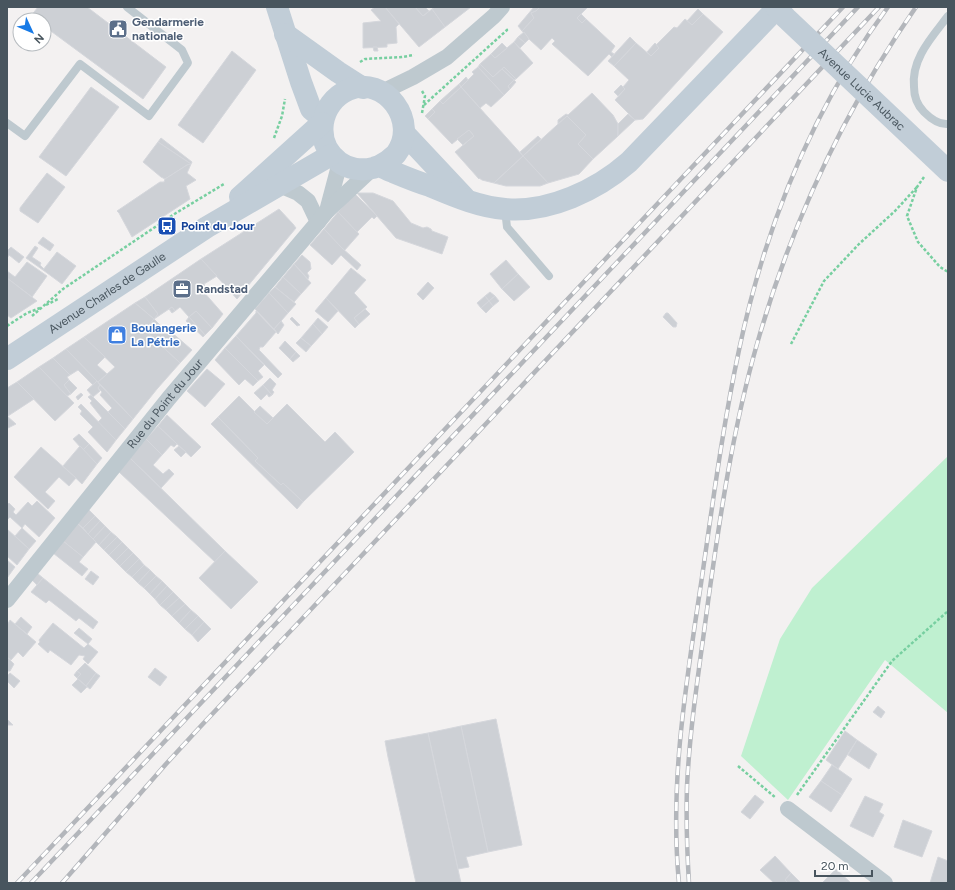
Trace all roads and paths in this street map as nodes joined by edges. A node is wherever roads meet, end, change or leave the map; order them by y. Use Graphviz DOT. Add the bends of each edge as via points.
graph roads {
  1 [pos="127,7"];
  2 [pos="277,7"];
  3 [pos="502,7"];
  4 [pos="777,7"];
  5 [pos="948,16"];
  6 [pos="285,34"];
  7 [pos="373,90"];
  8 [pos="282,116"];
  9 [pos="323,121"];
  10 [pos="7,123"];
  11 [pos="948,124"];
  12 [pos="404,134"];
  13 [pos="274,140"];
  14 [pos="336,159"];
  15 [pos="376,167"];
  16 [pos="948,171"];
  17 [pos="926,175"];
  18 [pos="227,183"];
  19 [pos="280,185"];
  20 [pos="917,187"];
  21 [pos="468,201"];
  22 [pos="505,209"];
  23 [pos="322,216"];
  24 [pos="206,226"];
  25 [pos="948,272"];
  26 [pos="549,276"];
  27 [pos="7,326"];
  28 [pos="792,344"];
  29 [pos="7,359"];
  30 [pos="7,600"];
  31 [pos="948,611"];
  32 [pos="738,766"];
  33 [pos="788,809"];
  34 [pos="881,882"];
  1 -- 10 [label="lane" via="182,50 188,63 149,116 80,64 25,136"];
  2 -- 6 [label="main road"];
  3 -- 7 [label="street" via="447,57 413,77"];
  4 -- 16 [label="main road, Avenue Lucie Aubrac, bridge"];
  4 -- 22 [label="main road" via="616,173 586,192 567,199 527,209"];
  5 -- 11 [label="lane" via="916,62 913,78 914,94 920,107 931,118"];
  6 -- 7 [label="main road" via="338,72"];
  6 -- 9 [label="main road" via="311,109"];
  7 -- 9 [label="main road" via="350,90 338,96 328,106"];
  7 -- 12 [label="main road" via="392,99 399,109"];
  8 -- 13 [label="path"];
  9 -- 14 [label="main road" via="322,134 325,145"];
  9 -- 24 [label="main road"];
  12 -- 15 [label="main road" via="396,153"];
  12 -- 21 [label="main road"];
  14 -- 15 [label="main road" via="350,168 362,170"];
  14 -- 19 [label="main road"];
  14 -- 23 [label="street"];
  15 -- 21 [label="main road"];
  15 -- 23 [label="street, Rue du Point du Jour"];
  17 -- 20 [label="path"];
  18 -- 27 [label="path" via="164,221 63,289 41,307"];
  19 -- 23 [label="street" via="298,193"];
  19 -- 24 [label="main road"];
  20 -- 25 [label="path" via="907,216 918,242 940,267"];
  20 -- 28 [label="path" via="824,281"];
  21 -- 22 [label="main road"];
  22 -- 26 [label="lane" via="507,227"];
  23 -- 30 [label="street, Rue du Point du Jour" via="169,398"];
  24 -- 29 [label="main road, Avenue Charles de Gaulle"];
  31 -- 33 [label="path" via="892,661"];
  32 -- 33 [label="path"];
  33 -- 34 [label="street"];
}
